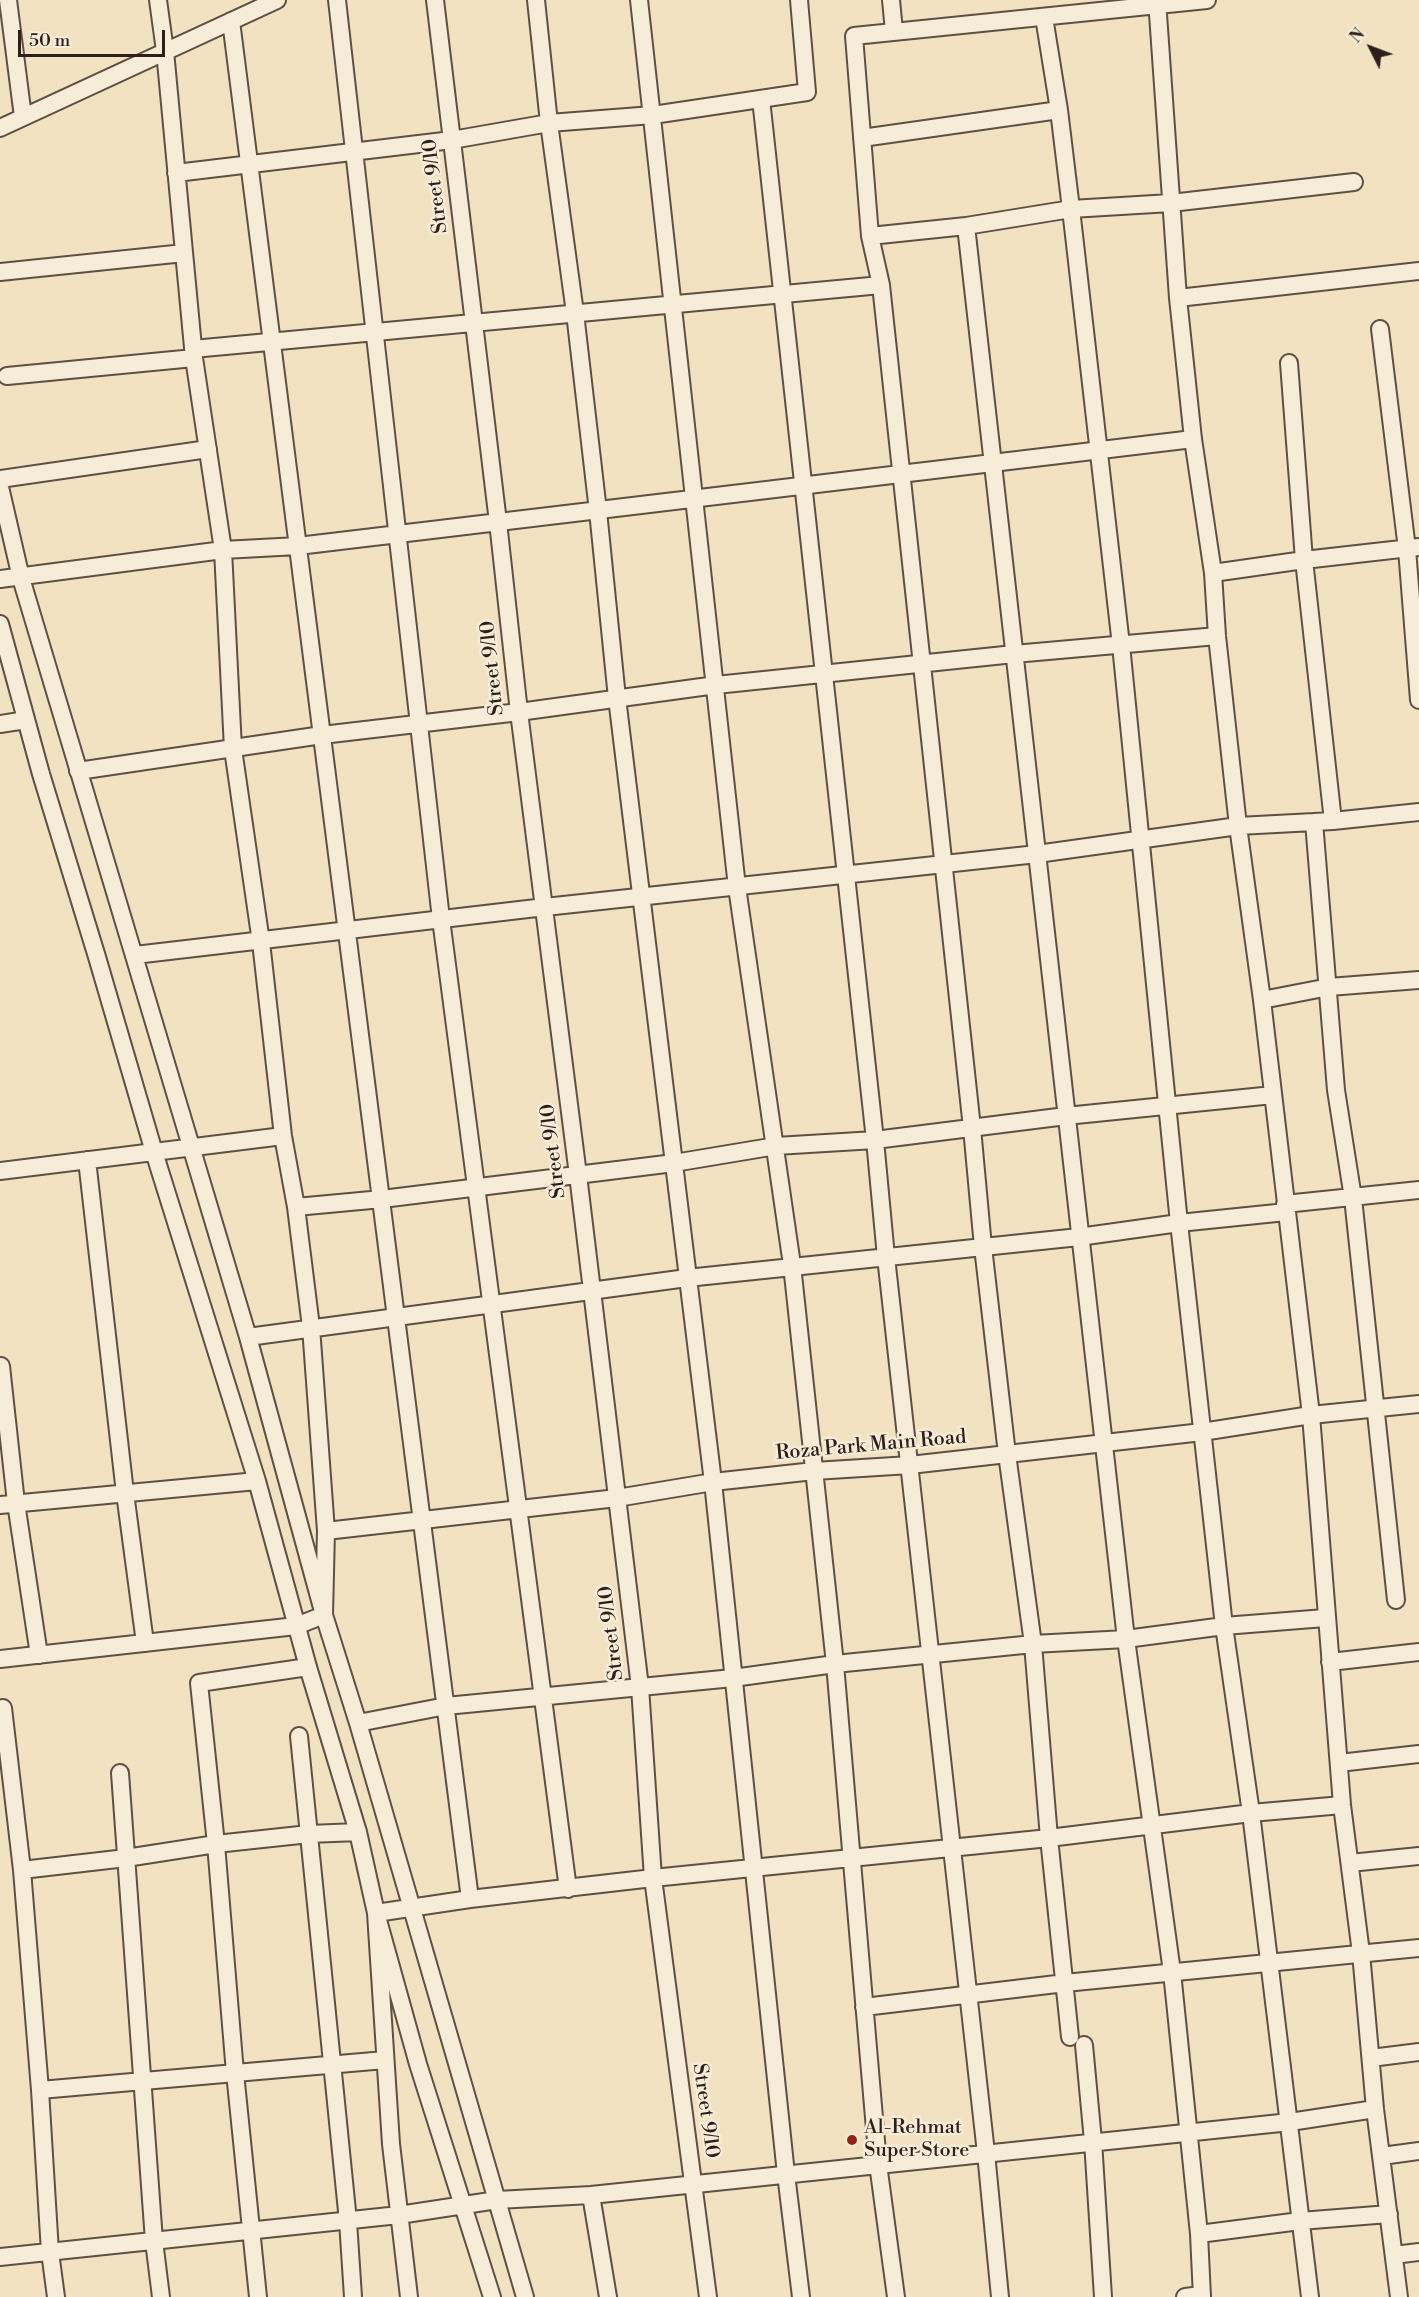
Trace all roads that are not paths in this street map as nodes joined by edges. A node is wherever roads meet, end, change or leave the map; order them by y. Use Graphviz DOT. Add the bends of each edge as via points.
graph roads {
  1 [pos="8,0"];
  2 [pos="158,0"];
  3 [pos="278,0"];
  4 [pos="338,0"];
  5 [pos="435,0"];
  6 [pos="536,0"];
  7 [pos="639,0"];
  8 [pos="799,0"];
  9 [pos="891,0"];
  10 [pos="1206,0"];
  11 [pos="1157,3"];
  12 [pos="1044,17"];
  13 [pos="231,21"];
  14 [pos="894,31"];
  15 [pos="165,51"];
  16 [pos="762,99"];
  17 [pos="1059,110"];
  18 [pos="653,115"];
  19 [pos="23,117"];
  20 [pos="549,123"];
  21 [pos="0,128"];
  22 [pos="862,138"];
  23 [pos="452,140"];
  24 [pos="355,151"];
  25 [pos="249,164"];
  26 [pos="176,173"];
  27 [pos="1354,182"];
  28 [pos="1171,203"];
  29 [pos="1071,208"];
  30 [pos="966,226"];
  31 [pos="870,236"];
  32 [pos="184,253"];
  33 [pos="0,272"];
  34 [pos="1419,272"];
  35 [pos="881,285"];
  36 [pos="783,294"];
  37 [pos="1178,298"];
  38 [pos="673,304"];
  39 [pos="575,313"];
  40 [pos="474,323"];
  41 [pos="1380,329"];
  42 [pos="375,332"];
  43 [pos="272,341"];
  44 [pos="193,353"];
  45 [pos="1289,363"];
  46 [pos="7,376"];
  47 [pos="1193,439"];
  48 [pos="208,450"];
  49 [pos="1098,451"];
  50 [pos="993,464"];
  51 [pos="901,475"];
  52 [pos="0,479"];
  53 [pos="804,486"];
  54 [pos="0,488"];
  55 [pos="695,499"];
  56 [pos="598,511"];
  57 [pos="498,522"];
  58 [pos="398,534"];
  59 [pos="298,546"];
  60 [pos="1413,548"];
  61 [pos="223,550"];
  62 [pos="1304,560"];
  63 [pos="1213,573"];
  64 [pos="21,578"];
  65 [pos="0,579"];
  66 [pos="0,624"];
  67 [pos="1217,636"];
  68 [pos="1121,645"];
  69 [pos="1014,654"];
  70 [pos="922,664"];
  71 [pos="824,674"];
  72 [pos="716,685"];
  73 [pos="617,698"];
  74 [pos="1419,700"];
  75 [pos="519,712"];
  76 [pos="26,720"];
  77 [pos="418,722"];
  78 [pos="0,724"];
  79 [pos="322,735"];
  80 [pos="233,749"];
  81 [pos="78,771"];
  82 [pos="1419,812"];
  83 [pos="1333,821"];
  84 [pos="1314,822"];
  85 [pos="1238,826"];
  86 [pos="1140,838"];
  87 [pos="1037,854"];
  88 [pos="943,864"];
  89 [pos="846,875"];
  90 [pos="737,886"];
  91 [pos="643,897"];
  92 [pos="545,907"];
  93 [pos="441,919"];
  94 [pos="348,930"];
  95 [pos="261,942"];
  96 [pos="135,955"];
  97 [pos="1419,980"];
  98 [pos="1329,987"];
  99 [pos="1262,1000"];
  100 [pos="1273,1095"];
  101 [pos="1167,1107"];
  102 [pos="1066,1116"];
  103 [pos="972,1128"];
  104 [pos="283,1136"];
  105 [pos="875,1140"];
  106 [pos="776,1146"];
  107 [pos="191,1147"];
  108 [pos="153,1152"];
  109 [pos="87,1160"];
  110 [pos="674,1163"];
  111 [pos="0,1171"];
  112 [pos="578,1175"];
  113 [pos="477,1187"];
  114 [pos="1419,1190"];
  115 [pos="1353,1198"];
  116 [pos="382,1199"];
  117 [pos="296,1207"];
  118 [pos="1285,1208"];
  119 [pos="1179,1223"];
  120 [pos="1079,1237"];
  121 [pos="983,1246"];
  122 [pos="886,1257"];
  123 [pos="792,1265"];
  124 [pos="687,1278"];
  125 [pos="592,1291"];
  126 [pos="491,1304"];
  127 [pos="396,1317"];
  128 [pos="311,1328"];
  129 [pos="248,1337"];
  130 [pos="1,1366"];
  131 [pos="1419,1404"];
  132 [pos="1376,1409"];
  133 [pos="1311,1415"];
  134 [pos="1202,1432"];
  135 [pos="1104,1443"];
  136 [pos="1007,1454"];
  137 [pos="910,1465"];
  138 [pos="814,1471"];
  139 [pos="257,1481"];
  140 [pos="713,1482"];
  141 [pos="125,1493"];
  142 [pos="617,1498"];
  143 [pos="8,1504"];
  144 [pos="518,1509"];
  145 [pos="422,1519"];
  146 [pos="326,1531"];
  147 [pos="1396,1600"];
  148 [pos="324,1615"];
  149 [pos="1325,1618"];
  150 [pos="296,1626"];
  151 [pos="1224,1626"];
  152 [pos="1126,1639"];
  153 [pos="144,1643"];
  154 [pos="1033,1644"];
  155 [pos="1419,1652"];
  156 [pos="39,1655"];
  157 [pos="931,1655"];
  158 [pos="0,1659"];
  159 [pos="1330,1662"];
  160 [pos="835,1664"];
  161 [pos="308,1667"];
  162 [pos="733,1678"];
  163 [pos="640,1687"];
  164 [pos="543,1697"];
  165 [pos="446,1706"];
  166 [pos="3,1707"];
  167 [pos="358,1723"];
  168 [pos="299,1736"];
  169 [pos="1419,1754"];
  170 [pos="1340,1763"];
  171 [pos="120,1773"];
  172 [pos="1342,1805"];
  173 [pos="1251,1813"];
  174 [pos="1153,1825"];
  175 [pos="358,1832"];
  176 [pos="309,1834"];
  177 [pos="1049,1838"];
  178 [pos="216,1844"];
  179 [pos="952,1848"];
  180 [pos="1419,1856"];
  181 [pos="126,1858"];
  182 [pos="851,1858"];
  183 [pos="1350,1863"];
  184 [pos="755,1869"];
  185 [pos="22,1870"];
  186 [pos="653,1878"];
  187 [pos="568,1888"];
  188 [pos="470,1899"];
  189 [pos="412,1907"];
  190 [pos="376,1912"];
  191 [pos="1419,1948"];
  192 [pos="1361,1953"];
  193 [pos="1270,1962"];
  194 [pos="1172,1972"];
  195 [pos="1065,1983"];
  196 [pos="969,1994"];
  197 [pos="864,2007"];
  198 [pos="1419,2052"];
  199 [pos="1371,2058"];
  200 [pos="384,2060"];
  201 [pos="332,2065"];
  202 [pos="235,2073"];
  203 [pos="142,2081"];
  204 [pos="40,2090"];
  205 [pos="1375,2109"];
  206 [pos="1290,2122"];
  207 [pos="1189,2132"];
  208 [pos="1093,2141"];
  209 [pos="1419,2151"];
  210 [pos="986,2152"];
  211 [pos="1382,2156"];
  212 [pos="878,2164"];
  213 [pos="786,2174"];
  214 [pos="694,2184"];
  215 [pos="591,2195"];
  216 [pos="498,2200"];
  217 [pos="464,2205"];
  218 [pos="1389,2214"];
  219 [pos="399,2215"];
  220 [pos="348,2221"];
  221 [pos="1300,2221"];
  222 [pos="252,2231"];
  223 [pos="1199,2234"];
  224 [pos="154,2241"];
  225 [pos="50,2252"];
  226 [pos="1419,2252"];
  227 [pos="1394,2255"];
  228 [pos="0,2258"];
  229 [pos="1196,2296"];
  230 [pos="56,2297"];
  231 [pos="161,2297"];
  232 [pos="258,2297"];
  233 [pos="353,2297"];
  234 [pos="410,2297"];
  235 [pos="492,2297"];
  236 [pos="525,2297"];
  237 [pos="608,2297"];
  238 [pos="708,2297"];
  239 [pos="801,2297"];
  240 [pos="896,2297"];
  241 [pos="1000,2297"];
  242 [pos="1103,2297"];
  243 [pos="1310,2297"];
  244 [pos="1399,2297"];
  1 -- 19 [label="street"];
  2 -- 15 [label="street"];
  3 -- 13 [label="street"];
  4 -- 24 [label="street"];
  5 -- 23 [label="street, Street 9/10"];
  6 -- 20 [label="street"];
  7 -- 18 [label="street"];
  8 -- 16 [label="street" via="807,92"];
  9 -- 14 [label="street"];
  10 -- 11 [label="street"];
  11 -- 12 [label="street"];
  11 -- 28 [label="street"];
  12 -- 14 [label="street"];
  12 -- 17 [label="street"];
  13 -- 15 [label="street"];
  13 -- 25 [label="street"];
  14 -- 22 [label="street" via="854,36"];
  15 -- 19 [label="street"];
  15 -- 26 [label="street"];
  16 -- 18 [label="street"];
  16 -- 36 [label="street"];
  17 -- 22 [label="street"];
  17 -- 29 [label="street"];
  18 -- 20 [label="street"];
  18 -- 38 [label="street"];
  19 -- 21 [label="street"];
  20 -- 23 [label="street"];
  20 -- 39 [label="street"];
  22 -- 31 [label="street"];
  23 -- 24 [label="street"];
  23 -- 40 [label="street, Street 9/10"];
  24 -- 25 [label="street"];
  24 -- 42 [label="street"];
  25 -- 26 [label="street"];
  25 -- 43 [label="street"];
  26 -- 32 [label="street"];
  27 -- 28 [label="street"];
  28 -- 29 [label="street"];
  28 -- 37 [label="street"];
  29 -- 30 [label="street"];
  29 -- 49 [label="street"];
  30 -- 31 [label="street"];
  30 -- 50 [label="street"];
  31 -- 35 [label="street"];
  32 -- 33 [label="street"];
  32 -- 44 [label="street"];
  34 -- 37 [label="street"];
  35 -- 36 [label="street"];
  35 -- 51 [label="street"];
  36 -- 38 [label="street"];
  36 -- 53 [label="street"];
  37 -- 47 [label="street"];
  38 -- 39 [label="street"];
  38 -- 55 [label="street"];
  39 -- 40 [label="street"];
  39 -- 56 [label="street"];
  40 -- 42 [label="street"];
  40 -- 57 [label="street, Street 9/10"];
  41 -- 60 [label="street"];
  42 -- 43 [label="street"];
  42 -- 58 [label="street"];
  43 -- 44 [label="street"];
  43 -- 59 [label="street"];
  44 -- 46 [label="street"];
  44 -- 48 [label="street"];
  45 -- 62 [label="street"];
  47 -- 49 [label="street"];
  47 -- 63 [label="street"];
  48 -- 52 [label="street"];
  48 -- 61 [label="street"];
  49 -- 50 [label="street"];
  49 -- 68 [label="street"];
  50 -- 51 [label="street"];
  50 -- 69 [label="street"];
  51 -- 53 [label="street"];
  51 -- 70 [label="street"];
  53 -- 55 [label="street"];
  53 -- 71 [label="street"];
  54 -- 64 [label="street"];
  55 -- 56 [label="street"];
  55 -- 72 [label="street"];
  56 -- 57 [label="street"];
  56 -- 73 [label="street"];
  57 -- 58 [label="street"];
  57 -- 75 [label="street, Street 9/10"];
  58 -- 59 [label="street"];
  58 -- 77 [label="street"];
  59 -- 61 [label="street"];
  59 -- 79 [label="street"];
  60 -- 62 [label="street"];
  60 -- 74 [label="street"];
  61 -- 64 [label="street"];
  61 -- 80 [label="street"];
  62 -- 63 [label="street"];
  62 -- 83 [label="street"];
  63 -- 67 [label="street"];
  64 -- 65 [label="street"];
  64 -- 81 [label="street"];
  66 -- 76 [label="street"];
  67 -- 68 [label="street"];
  67 -- 85 [label="street"];
  68 -- 69 [label="street"];
  68 -- 86 [label="street"];
  69 -- 70 [label="street"];
  69 -- 87 [label="street"];
  70 -- 71 [label="street"];
  70 -- 88 [label="street"];
  71 -- 72 [label="street"];
  71 -- 89 [label="street"];
  72 -- 73 [label="street"];
  72 -- 90 [label="street"];
  73 -- 75 [label="street"];
  73 -- 91 [label="street"];
  75 -- 77 [label="street"];
  75 -- 92 [label="street, Street 9/10"];
  76 -- 78 [label="street"];
  76 -- 108 [label="street"];
  77 -- 79 [label="street"];
  77 -- 93 [label="street"];
  79 -- 80 [label="street"];
  79 -- 94 [label="street"];
  80 -- 81 [label="street"];
  80 -- 95 [label="street"];
  81 -- 96 [label="street"];
  82 -- 83 [label="street"];
  83 -- 84 [label="street"];
  84 -- 85 [label="street"];
  84 -- 98 [label="street"];
  85 -- 86 [label="street"];
  85 -- 99 [label="street"];
  86 -- 87 [label="street"];
  86 -- 101 [label="street"];
  87 -- 88 [label="street"];
  87 -- 102 [label="street"];
  88 -- 89 [label="street"];
  88 -- 103 [label="street"];
  89 -- 90 [label="street"];
  89 -- 105 [label="street"];
  90 -- 91 [label="street"];
  90 -- 106 [label="street"];
  91 -- 92 [label="street"];
  91 -- 110 [label="street"];
  92 -- 93 [label="street"];
  92 -- 112 [label="street, Street 9/10"];
  93 -- 94 [label="street"];
  93 -- 113 [label="street"];
  94 -- 95 [label="street"];
  94 -- 116 [label="street"];
  95 -- 96 [label="street"];
  95 -- 104 [label="street"];
  96 -- 107 [label="street"];
  97 -- 98 [label="street"];
  98 -- 99 [label="street"];
  98 -- 115 [label="street" via="1336,1090"];
  99 -- 100 [label="street"];
  100 -- 101 [label="street"];
  100 -- 118 [label="street"];
  101 -- 102 [label="street"];
  101 -- 119 [label="street"];
  102 -- 103 [label="street"];
  102 -- 120 [label="street"];
  103 -- 105 [label="street"];
  103 -- 121 [label="street"];
  104 -- 107 [label="street"];
  104 -- 117 [label="street"];
  105 -- 106 [label="street"];
  105 -- 122 [label="street"];
  106 -- 110 [label="street"];
  106 -- 123 [label="street"];
  107 -- 108 [label="street"];
  107 -- 129 [label="street"];
  108 -- 109 [label="street"];
  108 -- 139 [label="street"];
  109 -- 111 [label="street"];
  109 -- 141 [label="street"];
  110 -- 112 [label="street"];
  110 -- 124 [label="street"];
  112 -- 113 [label="street"];
  112 -- 125 [label="street, Street 9/10"];
  113 -- 116 [label="street"];
  113 -- 126 [label="street"];
  114 -- 115 [label="street"];
  115 -- 118 [label="street"];
  115 -- 132 [label="street"];
  116 -- 117 [label="street"];
  116 -- 127 [label="street"];
  117 -- 128 [label="street"];
  118 -- 119 [label="street"];
  118 -- 133 [label="street"];
  119 -- 120 [label="street"];
  119 -- 134 [label="street"];
  120 -- 121 [label="street"];
  120 -- 135 [label="street"];
  121 -- 122 [label="street"];
  121 -- 136 [label="street"];
  122 -- 123 [label="street"];
  122 -- 137 [label="street"];
  123 -- 124 [label="street"];
  123 -- 138 [label="street"];
  124 -- 125 [label="street"];
  124 -- 140 [label="street"];
  125 -- 126 [label="street"];
  125 -- 142 [label="street, Street 9/10"];
  126 -- 127 [label="street"];
  126 -- 144 [label="street"];
  127 -- 128 [label="street"];
  127 -- 145 [label="street"];
  128 -- 129 [label="street"];
  128 -- 146 [label="street"];
  129 -- 148 [label="street"];
  130 -- 143 [label="street"];
  131 -- 132 [label="street, Roza Park Main Road"];
  132 -- 133 [label="street, Roza Park Main Road"];
  132 -- 147 [label="street"];
  133 -- 134 [label="street, Roza Park Main Road"];
  133 -- 149 [label="street"];
  134 -- 135 [label="street, Roza Park Main Road"];
  134 -- 151 [label="street"];
  135 -- 136 [label="street, Roza Park Main Road"];
  135 -- 152 [label="street"];
  136 -- 137 [label="street, Roza Park Main Road"];
  136 -- 154 [label="street"];
  137 -- 138 [label="street, Roza Park Main Road"];
  137 -- 157 [label="street"];
  138 -- 140 [label="street, Roza Park Main Road"];
  138 -- 160 [label="street"];
  139 -- 141 [label="street"];
  139 -- 150 [label="street"];
  140 -- 142 [label="street, Roza Park Main Road"];
  140 -- 162 [label="street"];
  141 -- 143 [label="street"];
  141 -- 153 [label="street"];
  142 -- 144 [label="street, Roza Park Main Road"];
  142 -- 163 [label="street, Street 9/10"];
  143 -- 156 [label="street"];
  144 -- 145 [label="street, Roza Park Main Road"];
  144 -- 164 [label="street"];
  145 -- 146 [label="street, Roza Park Main Road"];
  145 -- 165 [label="street"];
  146 -- 148 [label="street"];
  148 -- 150 [label="street"];
  148 -- 167 [label="street"];
  149 -- 151 [label="street"];
  149 -- 159 [label="street"];
  150 -- 153 [label="street"];
  150 -- 161 [label="street"];
  151 -- 152 [label="street"];
  151 -- 173 [label="street"];
  152 -- 154 [label="street"];
  152 -- 174 [label="street"];
  153 -- 156 [label="street"];
  154 -- 157 [label="street"];
  154 -- 177 [label="street"];
  155 -- 159 [label="street"];
  156 -- 158 [label="street"];
  157 -- 160 [label="street"];
  157 -- 179 [label="street"];
  159 -- 170 [label="street"];
  160 -- 162 [label="street"];
  160 -- 182 [label="street"];
  161 -- 175 [label="street"];
  161 -- 178 [label="street" via="199,1683"];
  162 -- 163 [label="street"];
  162 -- 184 [label="street"];
  163 -- 164 [label="street"];
  163 -- 186 [label="street, Street 9/10"];
  164 -- 165 [label="street"];
  164 -- 187 [label="street"];
  165 -- 167 [label="street"];
  165 -- 188 [label="street"];
  166 -- 185 [label="street"];
  167 -- 189 [label="street"];
  168 -- 176 [label="street"];
  169 -- 170 [label="street"];
  170 -- 172 [label="street"];
  171 -- 181 [label="street"];
  172 -- 173 [label="street"];
  172 -- 183 [label="street"];
  173 -- 174 [label="street"];
  173 -- 193 [label="street"];
  174 -- 177 [label="street"];
  174 -- 194 [label="street"];
  175 -- 176 [label="street"];
  175 -- 190 [label="street"];
  176 -- 178 [label="street"];
  176 -- 201 [label="street"];
  177 -- 179 [label="street"];
  177 -- 195 [label="street"];
  178 -- 181 [label="street"];
  178 -- 202 [label="street"];
  179 -- 182 [label="street"];
  179 -- 196 [label="street"];
  180 -- 183 [label="street"];
  181 -- 185 [label="street"];
  181 -- 203 [label="street"];
  182 -- 184 [label="street"];
  182 -- 197 [label="street"];
  183 -- 192 [label="street"];
  184 -- 186 [label="street"];
  184 -- 213 [label="street"];
  185 -- 204 [label="street"];
  186 -- 187 [label="street"];
  186 -- 214 [label="street, Street 9/10"];
  187 -- 188 [label="street"];
  188 -- 189 [label="street"];
  189 -- 190 [label="street"];
  189 -- 216 [label="street"];
  190 -- 200 [label="street"];
  190 -- 217 [label="street" via="418,2064"];
  191 -- 192 [label="street"];
  192 -- 193 [label="street"];
  192 -- 199 [label="street"];
  193 -- 194 [label="street"];
  193 -- 206 [label="street"];
  194 -- 195 [label="street"];
  194 -- 207 [label="street"];
  195 -- 196 [label="street"];
  195 -- 208 [label="street"];
  196 -- 197 [label="street"];
  196 -- 210 [label="street"];
  197 -- 212 [label="street"];
  198 -- 199 [label="street"];
  199 -- 205 [label="street"];
  200 -- 201 [label="street"];
  200 -- 219 [label="street"];
  201 -- 202 [label="street"];
  201 -- 220 [label="street"];
  202 -- 203 [label="street"];
  202 -- 222 [label="street"];
  203 -- 204 [label="street"];
  203 -- 224 [label="street"];
  204 -- 225 [label="street"];
  205 -- 206 [label="street"];
  205 -- 211 [label="street"];
  206 -- 207 [label="street"];
  206 -- 221 [label="street"];
  207 -- 208 [label="street"];
  207 -- 223 [label="street"];
  208 -- 210 [label="street"];
  208 -- 242 [label="street"];
  209 -- 211 [label="street"];
  210 -- 212 [label="street"];
  210 -- 241 [label="street"];
  211 -- 218 [label="street"];
  212 -- 213 [label="street"];
  212 -- 240 [label="street"];
  213 -- 214 [label="street"];
  213 -- 239 [label="street"];
  214 -- 215 [label="street"];
  214 -- 238 [label="street, Street 9/10"];
  215 -- 216 [label="street"];
  215 -- 237 [label="street"];
  216 -- 217 [label="street"];
  216 -- 236 [label="street"];
  217 -- 219 [label="street"];
  217 -- 235 [label="street"];
  218 -- 221 [label="street"];
  218 -- 227 [label="street"];
  219 -- 220 [label="street"];
  219 -- 234 [label="street"];
  220 -- 222 [label="street"];
  220 -- 233 [label="street"];
  221 -- 223 [label="street"];
  221 -- 243 [label="street"];
  222 -- 224 [label="street"];
  222 -- 232 [label="street"];
  223 -- 229 [label="street"];
  224 -- 225 [label="street"];
  224 -- 231 [label="street"];
  225 -- 228 [label="street"];
  225 -- 230 [label="street"];
  226 -- 227 [label="street"];
  227 -- 244 [label="street"];
}
